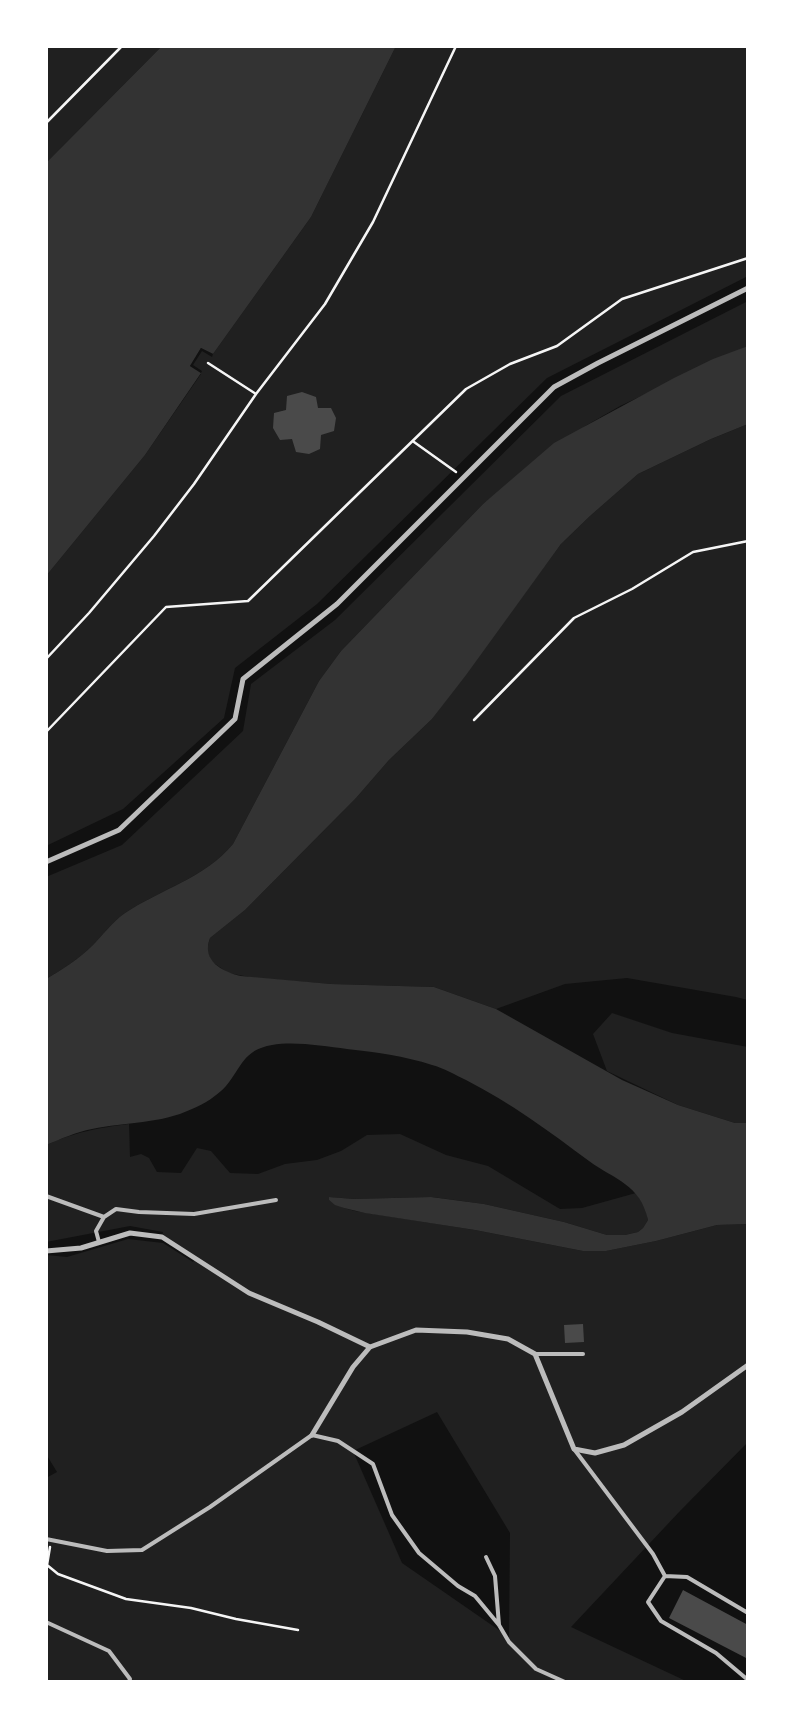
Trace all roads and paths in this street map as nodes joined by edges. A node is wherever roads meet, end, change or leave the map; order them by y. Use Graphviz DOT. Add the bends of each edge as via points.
graph roads {
  1 [pos="122,46"];
  2 [pos="456,46"];
  3 [pos="46,123"];
  4 [pos="748,258"];
  5 [pos="748,288"];
  6 [pos="208,363"];
  7 [pos="256,394"];
  8 [pos="413,442"];
  9 [pos="463,478"];
  10 [pos="748,540"];
  11 [pos="46,659"];
  12 [pos="474,720"];
  13 [pos="46,732"];
  14 [pos="46,862"];
  15 [pos="46,1196"];
  16 [pos="276,1200"];
  17 [pos="104,1217"];
  18 [pos="99,1242"];
  19 [pos="46,1251"];
  20 [pos="370,1347"];
  21 [pos="535,1354"];
  22 [pos="583,1354"];
  23 [pos="748,1365"];
  24 [pos="312,1435"];
  25 [pos="574,1449"];
  26 [pos="49,1540"];
  27 [pos="486,1558"];
  28 [pos="47,1565"];
  29 [pos="46,1570"];
  30 [pos="665,1576"];
  31 [pos="748,1613"];
  32 [pos="46,1622"];
  33 [pos="499,1625"];
  34 [pos="298,1630"];
  35 [pos="748,1680"];
  36 [pos="129,1682"];
  37 [pos="565,1682"];
  1 -- 3 [label="path"];
  2 -- 7 [label="path" via="373,222 325,304"];
  4 -- 8 [label="path" via="622,299 556,346 510,364 466,389"];
  5 -- 9 [label="street" via="554,387"];
  6 -- 7 [label="path"];
  7 -- 11 [label="path" via="154,536"];
  8 -- 9 [label="path"];
  8 -- 13 [label="path" via="248,601 166,607"];
  9 -- 14 [label="street" via="337,604 244,679 235,719 119,830"];
  10 -- 12 [label="path" via="693,552 632,590 574,618"];
  15 -- 17 [label="lane"];
  16 -- 17 [label="lane" via="194,1214 116,1209"];
  17 -- 18 [label="lane" via="96,1231"];
  18 -- 19 [label="street" via="81,1248"];
  18 -- 20 [label="street" via="130,1233 162,1237 249,1293"];
  20 -- 21 [label="street" via="416,1330 467,1332 508,1340"];
  20 -- 24 [label="street" via="353,1367"];
  21 -- 22 [label="lane"];
  21 -- 25 [label="street"];
  23 -- 25 [label="street" via="682,1412 624,1446 595,1453"];
  24 -- 26 [label="lane" via="210,1508 142,1550 107,1551"];
  24 -- 33 [label="lane" via="338,1441 373,1464 392,1515 419,1553 475,1596"];
  25 -- 30 [label="lane"];
  26 -- 28 [label="path"];
  27 -- 33 [label="lane" via="495,1576"];
  28 -- 29 [label="path"];
  28 -- 34 [label="path" via="58,1574 126,1599 191,1608"];
  30 -- 31 [label="lane" via="687,1577"];
  30 -- 35 [label="lane" via="648,1602 661,1621 716,1654"];
  32 -- 36 [label="lane" via="109,1651"];
  33 -- 37 [label="lane" via="509,1642 536,1669"];
}
